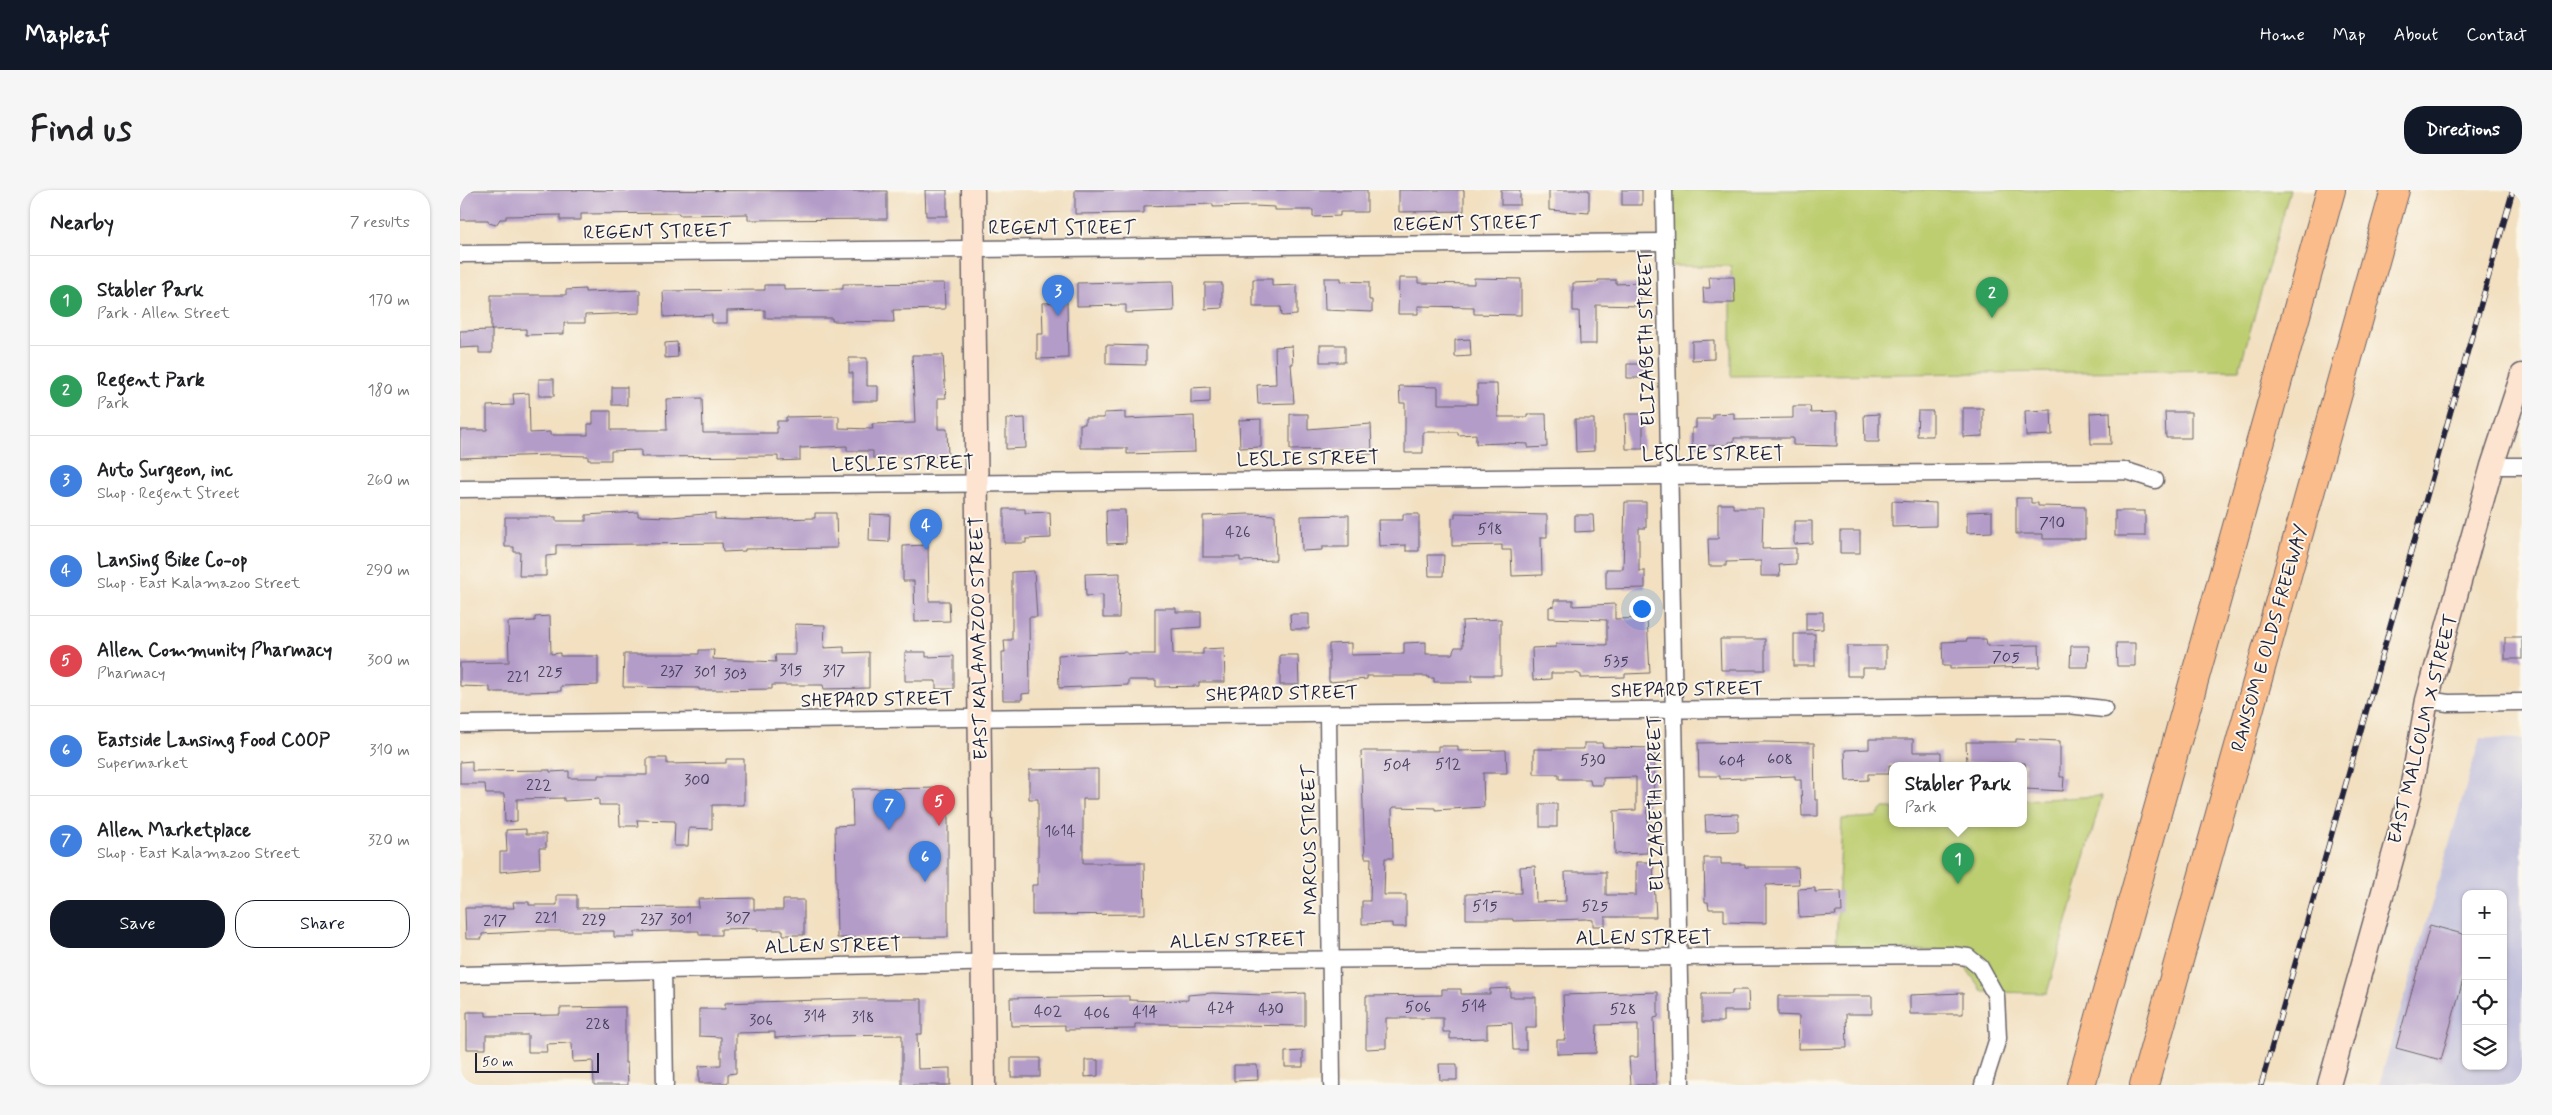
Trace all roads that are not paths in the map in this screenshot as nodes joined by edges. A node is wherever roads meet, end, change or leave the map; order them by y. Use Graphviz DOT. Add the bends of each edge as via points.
graph roads {
  1 [pos="973,190"];
  2 [pos="1664,190"];
  3 [pos="2332,190"];
  4 [pos="2395,190"];
  5 [pos="1665,242"];
  6 [pos="974,249"];
  7 [pos="460,254"];
  8 [pos="2522,375"];
  9 [pos="2492,466"];
  10 [pos="2522,466"];
  11 [pos="1671,475"];
  12 [pos="2155,480"];
  13 [pos="977,483"];
  14 [pos="460,489"];
  15 [pos="2427,700"];
  16 [pos="2522,702"];
  17 [pos="2104,709"];
  18 [pos="1674,710"];
  19 [pos="1328,714"];
  20 [pos="980,718"];
  21 [pos="460,724"];
  22 [pos="1678,957"];
  23 [pos="1331,960"];
  24 [pos="982,963"];
  25 [pos="663,970"];
  26 [pos="460,975"];
  27 [pos="665,1085"];
  28 [pos="984,1085"];
  29 [pos="1332,1085"];
  30 [pos="1681,1085"];
  31 [pos="1983,1085"];
  32 [pos="2081,1085"];
  33 [pos="2144,1085"];
  34 [pos="2329,1085"];
  1 -- 6 [label="street, EAST KALAMAZOO STREET"];
  2 -- 5 [label="street, ELIZABETH STREET"];
  3 -- 32 [label="highway"];
  4 -- 33 [label="highway, RANSOM E OLDS FREEWAY"];
  5 -- 6 [label="street, REGENT STREET"];
  5 -- 11 [label="street, ELIZABETH STREET"];
  6 -- 7 [label="street, REGENT STREET"];
  6 -- 13 [label="street, EAST KALAMAZOO STREET"];
  8 -- 9 [label="street, EAST MALCOLM X STREET"];
  9 -- 10 [label="street"];
  9 -- 15 [label="street, EAST MALCOLM X STREET"];
  11 -- 12 [label="street, LESLIE STREET" via="2127,471"];
  11 -- 13 [label="street, LESLIE STREET"];
  11 -- 18 [label="street, ELIZABETH STREET"];
  13 -- 14 [label="street, LESLIE STREET"];
  13 -- 20 [label="street, EAST KALAMAZOO STREET"];
  15 -- 16 [label="street" via="2448,703"];
  15 -- 34 [label="street, EAST MALCOLM X STREET" via="2410,795"];
  17 -- 18 [label="street, SHEPARD STREET" via="2068,705"];
  18 -- 19 [label="street, SHEPARD STREET"];
  18 -- 22 [label="street, ELIZABETH STREET"];
  19 -- 20 [label="street, SHEPARD STREET"];
  19 -- 23 [label="street, MARCUS STREET"];
  20 -- 21 [label="street, SHEPARD STREET"];
  20 -- 24 [label="street, EAST KALAMAZOO STREET"];
  22 -- 23 [label="street, ALLEN STREET"];
  22 -- 30 [label="street, ELIZABETH STREET"];
  22 -- 31 [label="street, ALLEN STREET" via="1968,957 1980,967 1996,996 1998,1038"];
  23 -- 24 [label="street, ALLEN STREET"];
  23 -- 29 [label="street, MARCUS STREET"];
  24 -- 25 [label="street, ALLEN STREET"];
  24 -- 28 [label="street, EAST KALAMAZOO STREET"];
  25 -- 26 [label="street, ALLEN STREET"];
  25 -- 27 [label="street"];
}
